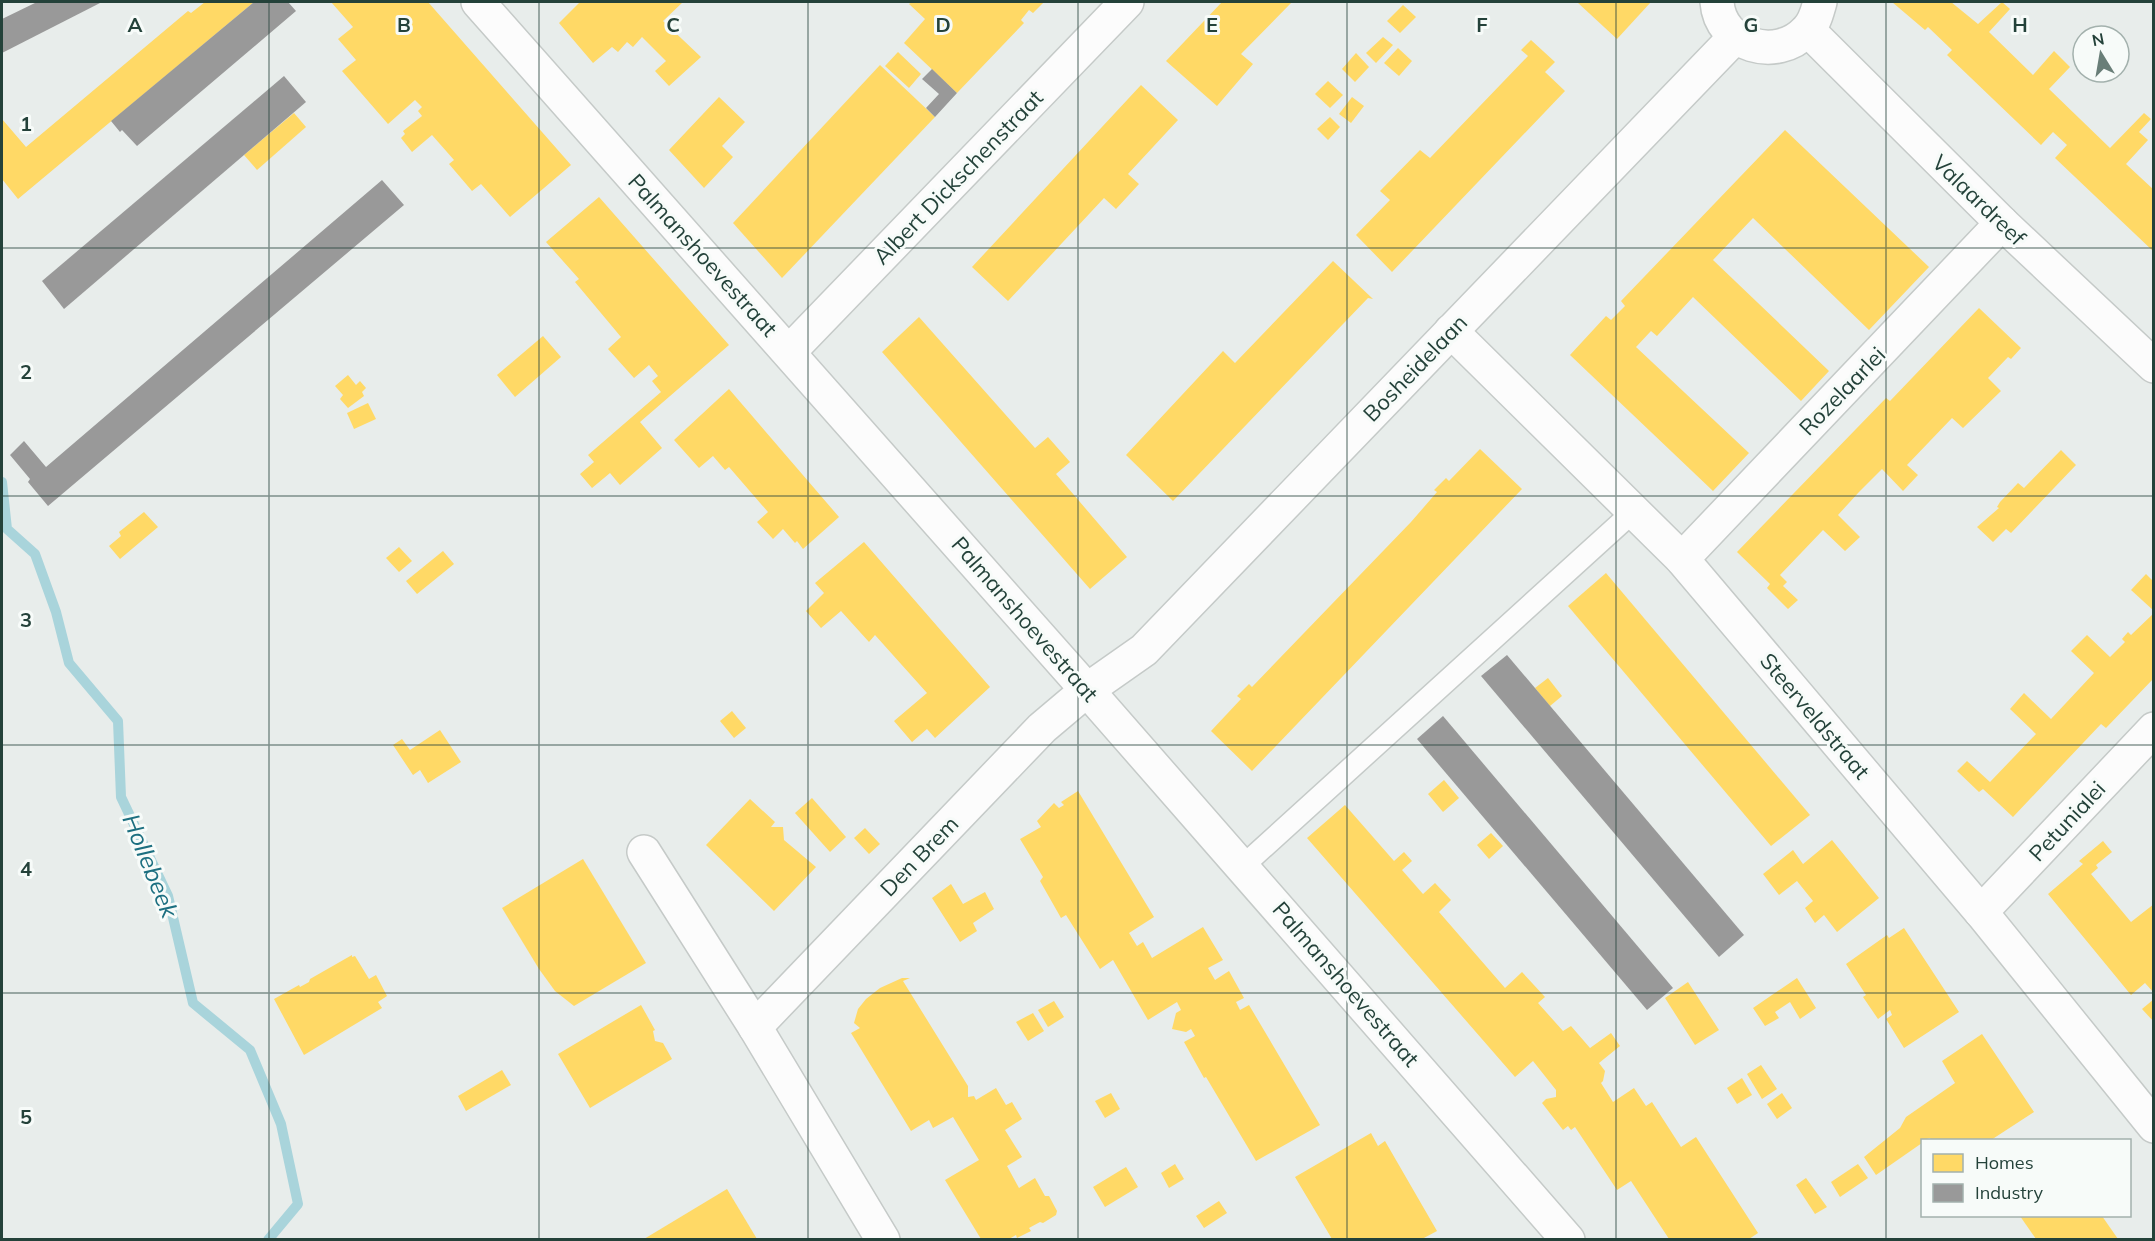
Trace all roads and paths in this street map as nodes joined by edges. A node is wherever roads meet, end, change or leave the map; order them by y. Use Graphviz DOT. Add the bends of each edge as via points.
graph roads {
  1 [pos="1127,2"];
  2 [pos="1716,2"];
  3 [pos="488,5"];
  4 [pos="1814,16"];
  5 [pos="1735,37"];
  6 [pos="2002,223"];
  7 [pos="1451,331"];
  8 [pos="789,352"];
  9 [pos="2154,366"];
  10 [pos="1635,510"];
  11 [pos="1682,559"];
  12 [pos="1087,690"];
  13 [pos="2154,729"];
  14 [pos="644,852"];
  15 [pos="1243,866"];
  16 [pos="1981,912"];
  17 [pos="755,1027"];
  18 [pos="2154,1126"];
  19 [pos="883,1239"];
  20 [pos="1568,1239"];
  1 -- 8 [label="street, Albert Dickschenstraat"];
  2 -- 5 [label="street" via="1724,24"];
  3 -- 8 [label="street, Palmanshoevestraat"];
  4 -- 5 [label="street" via="1796,40 1783,46 1768,48"];
  4 -- 6 [label="street, Valaardreef"];
  5 -- 7 [label="street, Bosheidelaan"];
  6 -- 9 [label="street, Valaardreef"];
  6 -- 11 [label="street, Rozelaarlei"];
  7 -- 10 [label="street, Steerveldstraat"];
  7 -- 12 [label="street, Bosheidelaan" via="1144,650"];
  8 -- 12 [label="street, Palmanshoevestraat"];
  10 -- 11 [label="street, Steerveldstraat"];
  10 -- 15 [label="lane"];
  11 -- 16 [label="street, Steerveldstraat"];
  12 -- 15 [label="street, Palmanshoevestraat"];
  12 -- 17 [label="street, Den Brem" via="1042,728"];
  13 -- 16 [label="street, Petunialei"];
  14 -- 17 [label="street"];
  15 -- 20 [label="street, Palmanshoevestraat"];
  16 -- 18 [label="street, Steerveldstraat"];
  17 -- 19 [label="street"];
}
